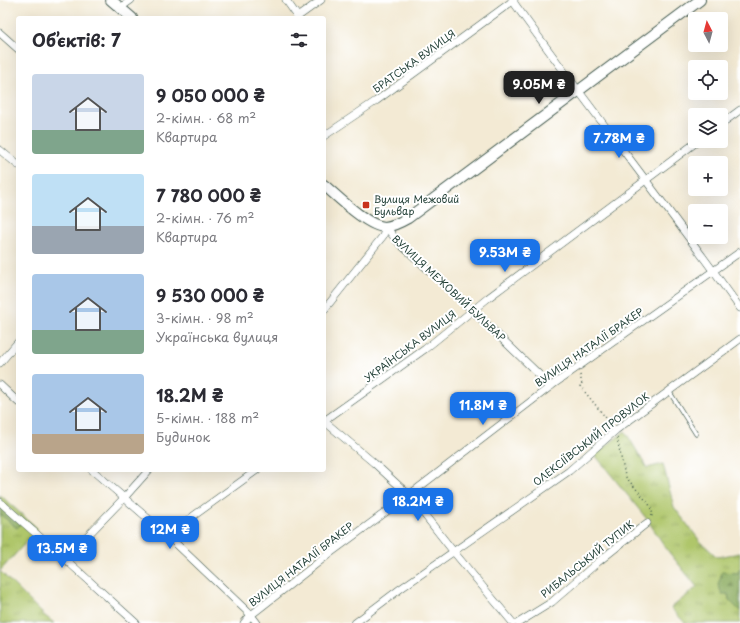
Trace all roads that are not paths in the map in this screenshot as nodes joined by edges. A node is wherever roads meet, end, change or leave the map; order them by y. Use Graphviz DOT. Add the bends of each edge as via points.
graph roads {
  1 [pos="111,0"];
  2 [pos="131,0"];
  3 [pos="286,0"];
  4 [pos="321,0"];
  5 [pos="513,0"];
  6 [pos="700,0"];
  7 [pos="120,8"];
  8 [pos="130,16"];
  9 [pos="296,16"];
  10 [pos="300,16"];
  11 [pos="0,33"];
  12 [pos="16,47"];
  13 [pos="578,90"];
  14 [pos="740,110"];
  15 [pos="728,119"];
  16 [pos="326,135"];
  17 [pos="689,148"];
  18 [pos="0,150"];
  19 [pos="16,163"];
  20 [pos="646,180"];
  21 [pos="326,187"];
  22 [pos="386,227"];
  23 [pos="740,252"];
  24 [pos="714,271"];
  25 [pos="326,307"];
  26 [pos="740,308"];
  27 [pos="474,310"];
  28 [pos="740,339"];
  29 [pos="16,344"];
  30 [pos="0,363"];
  31 [pos="0,385"];
  32 [pos="551,386"];
  33 [pos="669,391"];
  34 [pos="16,400"];
  35 [pos="326,420"];
  36 [pos="326,423"];
  37 [pos="696,434"];
  38 [pos="94,472"];
  39 [pos="147,472"];
  40 [pos="254,472"];
  41 [pos="409,495"];
  42 [pos="124,498"];
  43 [pos="0,502"];
  44 [pos="647,523"];
  45 [pos="167,535"];
  46 [pos="453,551"];
  47 [pos="65,559"];
  48 [pos="251,615"];
  49 [pos="136,623"];
  50 [pos="244,623"];
  51 [pos="257,623"];
  52 [pos="355,623"];
  53 [pos="513,623"];
  54 [pos="518,623"];
  1 -- 7 [label="street"];
  2 -- 7 [label="street"];
  3 -- 9 [label="street"];
  4 -- 10 [label="street"];
  5 -- 13 [label="street"];
  5 -- 16 [label="street, БРАТСЬКА ВУЛИЦЯ"];
  6 -- 13 [label="street"];
  7 -- 8 [label="street"];
  11 -- 12 [label="street"];
  13 -- 20 [label="street"];
  13 -- 22 [label="street" via="408,218"];
  14 -- 15 [label="street"];
  17 -- 20 [label="street, УКРАЇНСЬКА ВУЛИЦЯ"];
  18 -- 19 [label="street"];
  20 -- 24 [label="street"];
  20 -- 27 [label="street, УКРАЇНСЬКА ВУЛИЦЯ"];
  21 -- 22 [label="street, ВУЛИЦЯ МЕЖОВИЙ БУЛЬВАР" via="368,221"];
  22 -- 25 [label="street" via="383,236"];
  22 -- 27 [label="street, ВУЛИЦЯ МЕЖОВИЙ БУЛЬВАР" via="399,243"];
  23 -- 24 [label="street, ВУЛИЦЯ НАТАЛІЇ БРАКЕР"];
  24 -- 26 [label="street"];
  24 -- 32 [label="street, ВУЛИЦЯ НАТАЛІЇ БРАКЕР"];
  27 -- 32 [label="street, ВУЛИЦЯ МЕЖОВИЙ БУЛЬВАР"];
  27 -- 35 [label="street, УКРАЇНСЬКА ВУЛИЦЯ" via="425,349"];
  28 -- 33 [label="street, ОЛЕКСІЇВСЬКИЙ ПРОВУЛОК"];
  29 -- 30 [label="street"];
  31 -- 34 [label="street"];
  32 -- 41 [label="street, ВУЛИЦЯ НАТАЛІЇ БРАКЕР"];
  33 -- 37 [label="lane"];
  33 -- 46 [label="street, ОЛЕКСІЇВСЬКИЙ ПРОВУЛОК" via="616,430 569,470"];
  36 -- 41 [label="street"];
  38 -- 42 [label="street"];
  39 -- 42 [label="street"];
  40 -- 45 [label="street"];
  41 -- 46 [label="street"];
  41 -- 48 [label="street, ВУЛИЦЯ НАТАЛІЇ БРАКЕР" via="328,554"];
  42 -- 45 [label="street"];
  42 -- 47 [label="street"];
  43 -- 47 [label="street"];
  44 -- 54 [label="street, РИБАЛЬСЬКИЙ ТУПИК" via="552,602"];
  45 -- 48 [label="street"];
  46 -- 52 [label="street, ОЛЕКСІЇВСЬКИЙ ПРОВУЛОК"];
  46 -- 53 [label="street"];
  47 -- 49 [label="street"];
  48 -- 50 [label="street, ВУЛИЦЯ НАТАЛІЇ БРАКЕР"];
  48 -- 51 [label="street"];
}
